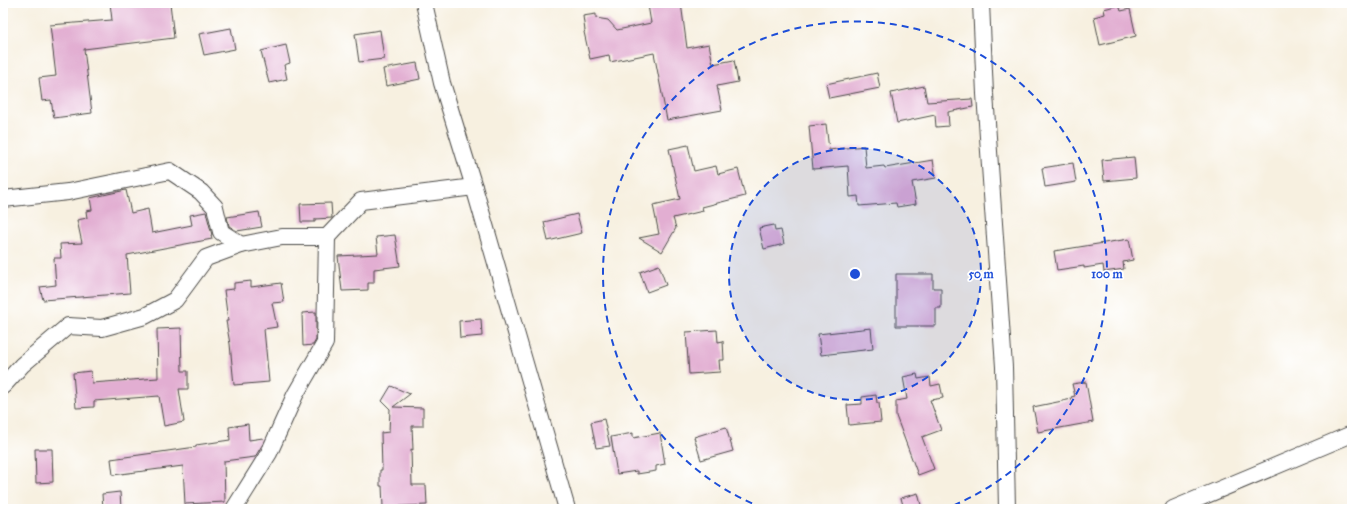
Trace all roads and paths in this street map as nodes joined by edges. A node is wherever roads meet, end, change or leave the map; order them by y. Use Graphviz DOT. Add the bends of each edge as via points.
graph roads {
  1 [pos="424,3"];
  2 [pos="981,3"];
  3 [pos="474,187"];
  4 [pos="3,199"];
  5 [pos="327,237"];
  6 [pos="241,245"];
  7 [pos="3,386"];
  8 [pos="1352,434"];
  9 [pos="234,509"];
  10 [pos="567,509"];
  11 [pos="1007,509"];
  12 [pos="1173,509"];
  1 -- 3 [label="street" via="442,83"];
  2 -- 11 [label="street" via="1004,367"];
  3 -- 5 [label="street" via="361,201"];
  3 -- 10 [label="street"];
  4 -- 6 [label="street" via="68,192 170,171 201,192 215,207 221,232"];
  5 -- 6 [label="street" via="282,237"];
  5 -- 9 [label="street" via="325,343 294,395 270,453"];
  6 -- 7 [label="street" via="206,258 175,300 145,316 102,328 68,326 22,365"];
  8 -- 12 [label="street"];
}
